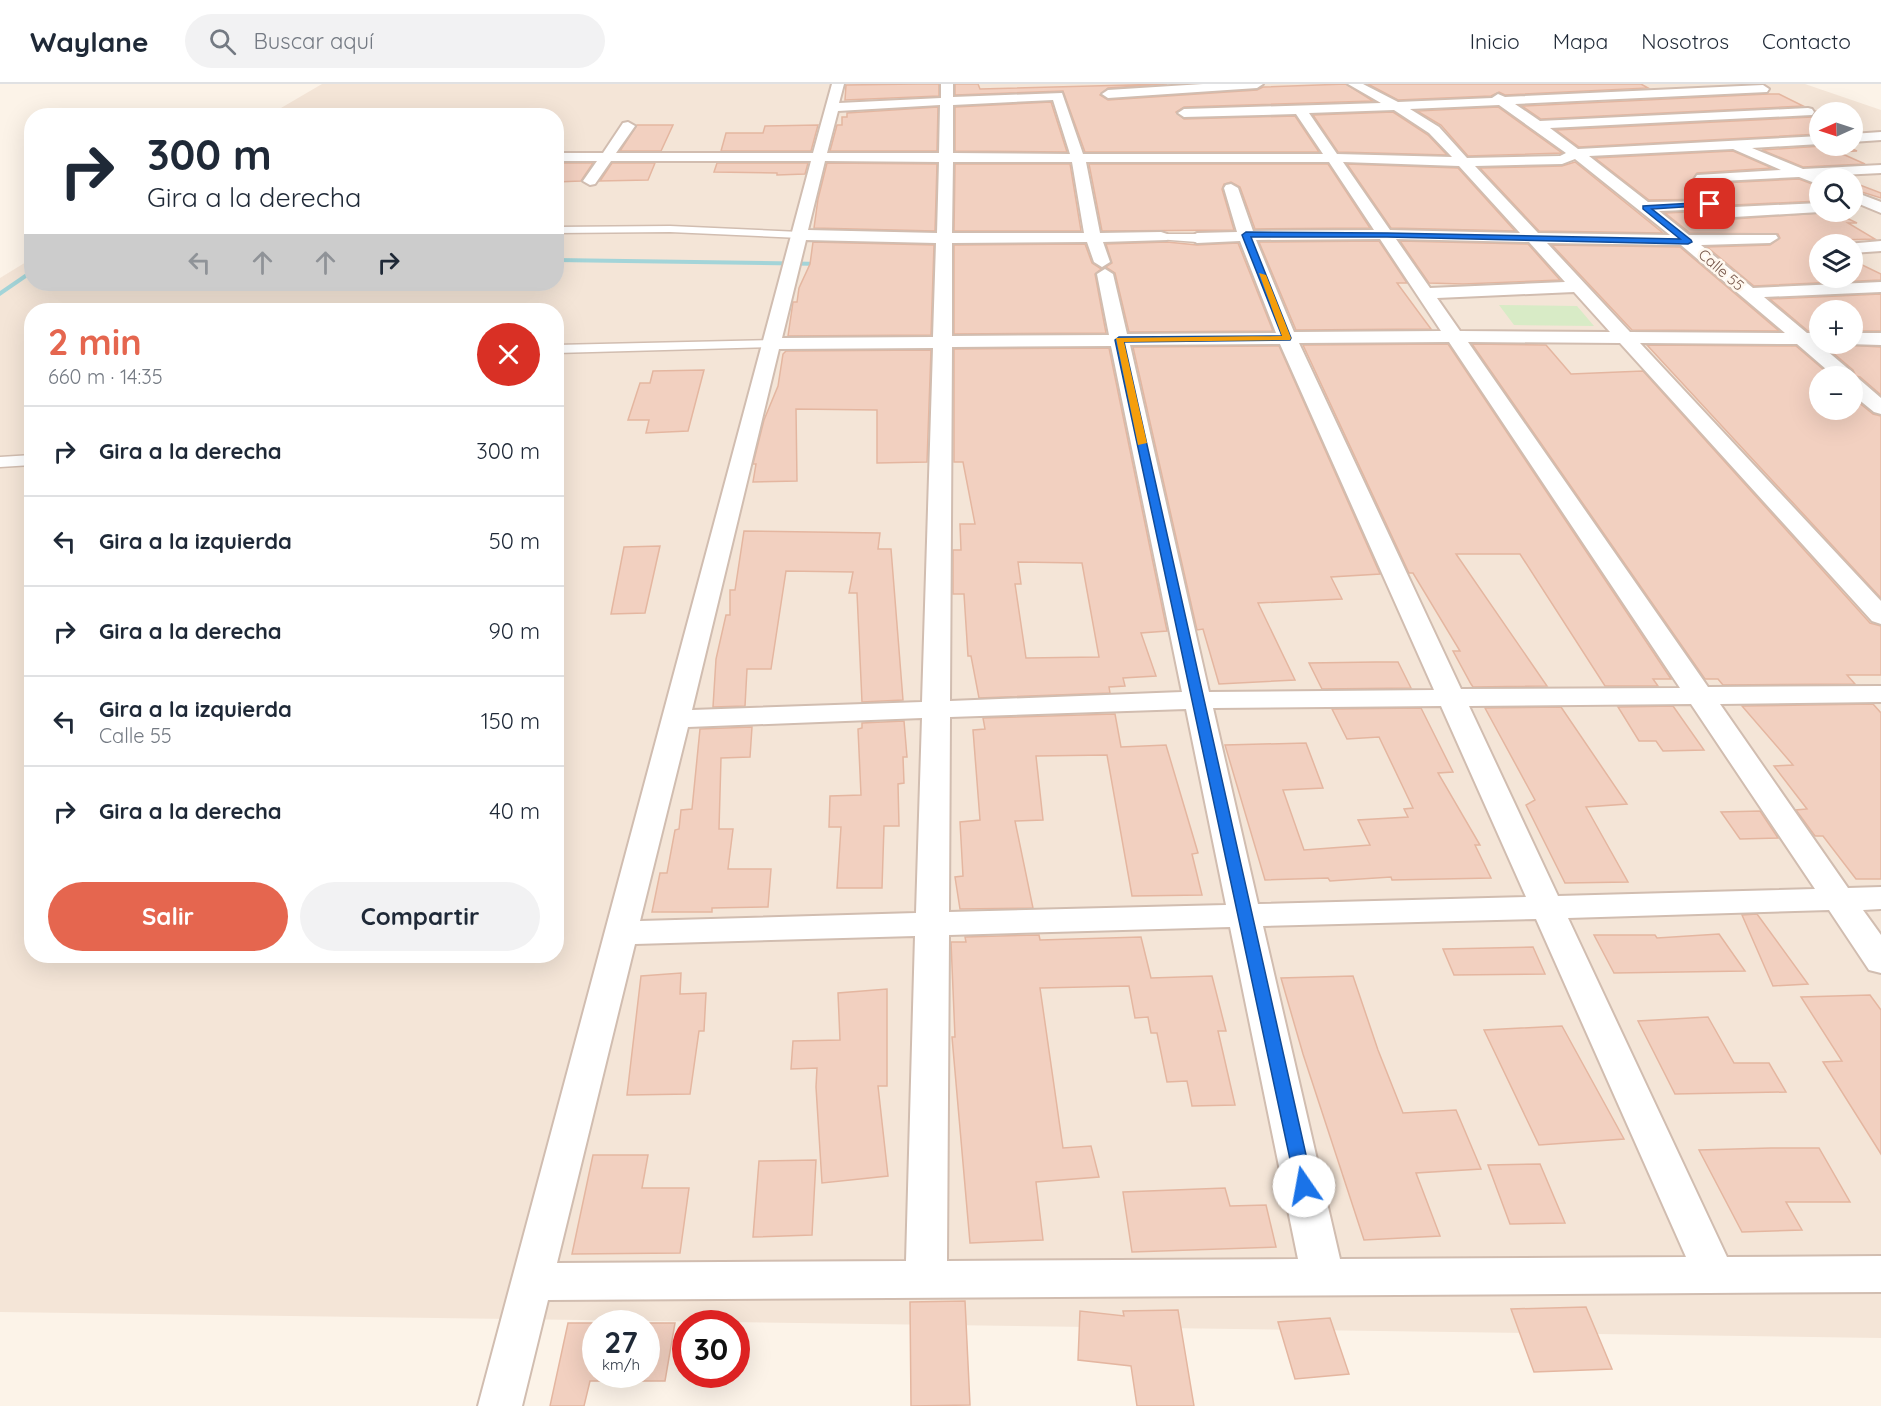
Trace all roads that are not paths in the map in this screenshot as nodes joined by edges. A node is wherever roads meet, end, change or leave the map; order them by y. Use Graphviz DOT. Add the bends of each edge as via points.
graph roads {
  1 [pos="838,84"];
  2 [pos="947,84"];
  3 [pos="1257,84"];
  4 [pos="1354,84"];
  5 [pos="1751,84"];
  6 [pos="1486,90"];
  7 [pos="1108,94"];
  8 [pos="1635,95"];
  9 [pos="946,101"];
  10 [pos="1503,101"];
  11 [pos="1397,106"];
  12 [pos="832,107"];
  13 [pos="1300,110"];
  14 [pos="1808,112"];
  15 [pos="1680,119"];
  16 [pos="1538,124"];
  17 [pos="628,126"];
  18 [pos="1881,136"];
  19 [pos="1863,137"];
  20 [pos="1809,141"];
  21 [pos="1734,144"];
  22 [pos="1577,153"];
  23 [pos="564,157"];
  24 [pos="607,157"];
  25 [pos="711,157"];
  26 [pos="820,158"];
  27 [pos="944,158"];
  28 [pos="1078,158"];
  29 [pos="1215,158"];
  30 [pos="1332,158"];
  31 [pos="1465,162"];
  32 [pos="1881,169"];
  33 [pos="1800,173"];
  34 [pos="701,174"];
  35 [pos="1809,177"];
  36 [pos="1702,178"];
  37 [pos="590,181"];
  38 [pos="1231,188"];
  39 [pos="1863,199"];
  40 [pos="1710,204"];
  41 [pos="1878,205"];
  42 [pos="1863,206"];
  43 [pos="1645,207"];
  44 [pos="1809,208"];
  45 [pos="1734,212"];
  46 [pos="564,230"];
  47 [pos="800,235"];
  48 [pos="1246,235"];
  49 [pos="1387,235"];
  50 [pos="1093,237"];
  51 [pos="1161,237"];
  52 [pos="945,238"];
  53 [pos="1197,238"];
  54 [pos="1533,238"];
  55 [pos="1770,238"];
  56 [pos="1688,242"];
  57 [pos="1881,246"];
  58 [pos="1863,247"];
  59 [pos="1579,287"];
  60 [pos="1881,287"];
  61 [pos="1425,292"];
  62 [pos="1747,293"];
  63 [pos="1455,336"];
  64 [pos="1624,336"];
  65 [pos="1287,338"];
  66 [pos="1809,338"];
  67 [pos="1809,339"];
  68 [pos="1863,339"];
  69 [pos="1881,339"];
  70 [pos="1119,340"];
  71 [pos="942,342"];
  72 [pos="772,344"];
  73 [pos="564,349"];
  74 [pos="1824,354"];
  75 [pos="1836,366"];
  76 [pos="1863,392"];
  77 [pos="1881,408"];
  78 [pos="24,460"];
  79 [pos="0,462"];
  80 [pos="1881,616"];
  81 [pos="1881,694"];
  82 [pos="1700,695"];
  83 [pos="1452,698"];
  84 [pos="1197,700"];
  85 [pos="936,709"];
  86 [pos="676,719"];
  87 [pos="1838,898"];
  88 [pos="1881,898"];
  89 [pos="1546,907"];
  90 [pos="1244,915"];
  91 [pos="932,924"];
  92 [pos="621,933"];
  93 [pos="1881,961"];
  94 [pos="1714,1274"];
  95 [pos="1881,1274"];
  96 [pos="1323,1277"];
  97 [pos="926,1280"];
  98 [pos="532,1282"];
  99 [pos="500,1406"];
  1 -- 12 [label="street"];
  2 -- 9 [label="street"];
  3 -- 7 [label="street"];
  4 -- 11 [label="street"];
  5 -- 8 [label="street" via="1763,89"];
  6 -- 10 [label="street, Calle 55"];
  8 -- 10 [label="street"];
  8 -- 15 [label="street"];
  9 -- 12 [label="street"];
  9 -- 27 [label="street"];
  9 -- 28 [label="street" via="1058,96"];
  10 -- 11 [label="street"];
  10 -- 16 [label="street, Calle 55"];
  11 -- 13 [label="street"];
  11 -- 31 [label="street" via="1434,130"];
  12 -- 26 [label="street"];
  13 -- 29 [label="street" via="1184,113"];
  13 -- 30 [label="street"];
  14 -- 15 [label="street"];
  15 -- 16 [label="street"];
  15 -- 21 [label="street"];
  16 -- 22 [label="street, Calle 55"];
  17 -- 24 [label="street"];
  18 -- 19 [label="street"];
  20 -- 21 [label="street"];
  21 -- 22 [label="street"];
  21 -- 33 [label="street"];
  22 -- 31 [label="street" via="1562,160"];
  22 -- 43 [label="street, Calle 55"];
  23 -- 24 [label="street"];
  24 -- 25 [label="street"];
  24 -- 37 [label="street"];
  25 -- 26 [label="street"];
  25 -- 34 [label="street"];
  26 -- 27 [label="street"];
  26 -- 47 [label="street"];
  27 -- 28 [label="street"];
  27 -- 52 [label="street"];
  28 -- 29 [label="street"];
  28 -- 50 [label="street"];
  29 -- 30 [label="street"];
  30 -- 31 [label="street"];
  30 -- 49 [label="street"];
  31 -- 54 [label="street"];
  32 -- 33 [label="street"];
  33 -- 35 [label="street"];
  33 -- 36 [label="street"];
  38 -- 48 [label="street"];
  39 -- 41 [label="street"];
  40 -- 43 [label="street"];
  41 -- 42 [label="street"];
  43 -- 56 [label="street, Calle 55"];
  44 -- 45 [label="street"];
  46 -- 47 [label="street" via="670,229"];
  47 -- 52 [label="street"];
  47 -- 72 [label="street"];
  48 -- 49 [label="street"];
  48 -- 53 [label="street"];
  48 -- 65 [label="street"];
  49 -- 54 [label="street"];
  49 -- 61 [label="street"];
  50 -- 51 [label="street"];
  50 -- 52 [label="street"];
  50 -- 70 [label="street"];
  51 -- 53 [label="street"];
  52 -- 71 [label="street"];
  54 -- 56 [label="street"];
  54 -- 59 [label="street"];
  55 -- 56 [label="street"];
  56 -- 62 [label="street, Calle 55"];
  57 -- 58 [label="street"];
  59 -- 61 [label="street"];
  59 -- 64 [label="street"];
  60 -- 62 [label="street"];
  61 -- 63 [label="street"];
  62 -- 66 [label="street, Calle 55"];
  63 -- 64 [label="street"];
  63 -- 65 [label="street"];
  63 -- 82 [label="street"];
  64 -- 67 [label="street"];
  64 -- 80 [label="street"];
  65 -- 70 [label="street"];
  65 -- 83 [label="street"];
  68 -- 69 [label="street"];
  70 -- 71 [label="street"];
  70 -- 84 [label="street"];
  71 -- 72 [label="street"];
  71 -- 85 [label="street"];
  72 -- 73 [label="street"];
  72 -- 86 [label="street"];
  74 -- 75 [label="street, Calle 55"];
  76 -- 77 [label="street"];
  78 -- 79 [label="street"];
  81 -- 82 [label="street"];
  82 -- 83 [label="street"];
  82 -- 87 [label="street"];
  83 -- 84 [label="street"];
  83 -- 89 [label="street"];
  84 -- 85 [label="street"];
  84 -- 90 [label="street"];
  85 -- 86 [label="street"];
  85 -- 91 [label="street"];
  86 -- 92 [label="street"];
  87 -- 88 [label="street"];
  87 -- 89 [label="street"];
  87 -- 93 [label="street"];
  89 -- 90 [label="street"];
  89 -- 94 [label="street"];
  90 -- 91 [label="street"];
  90 -- 96 [label="street"];
  91 -- 92 [label="street"];
  91 -- 97 [label="street"];
  92 -- 98 [label="street"];
  94 -- 95 [label="street"];
  94 -- 96 [label="street"];
  96 -- 97 [label="street"];
  97 -- 98 [label="street"];
  98 -- 99 [label="street"];
}
